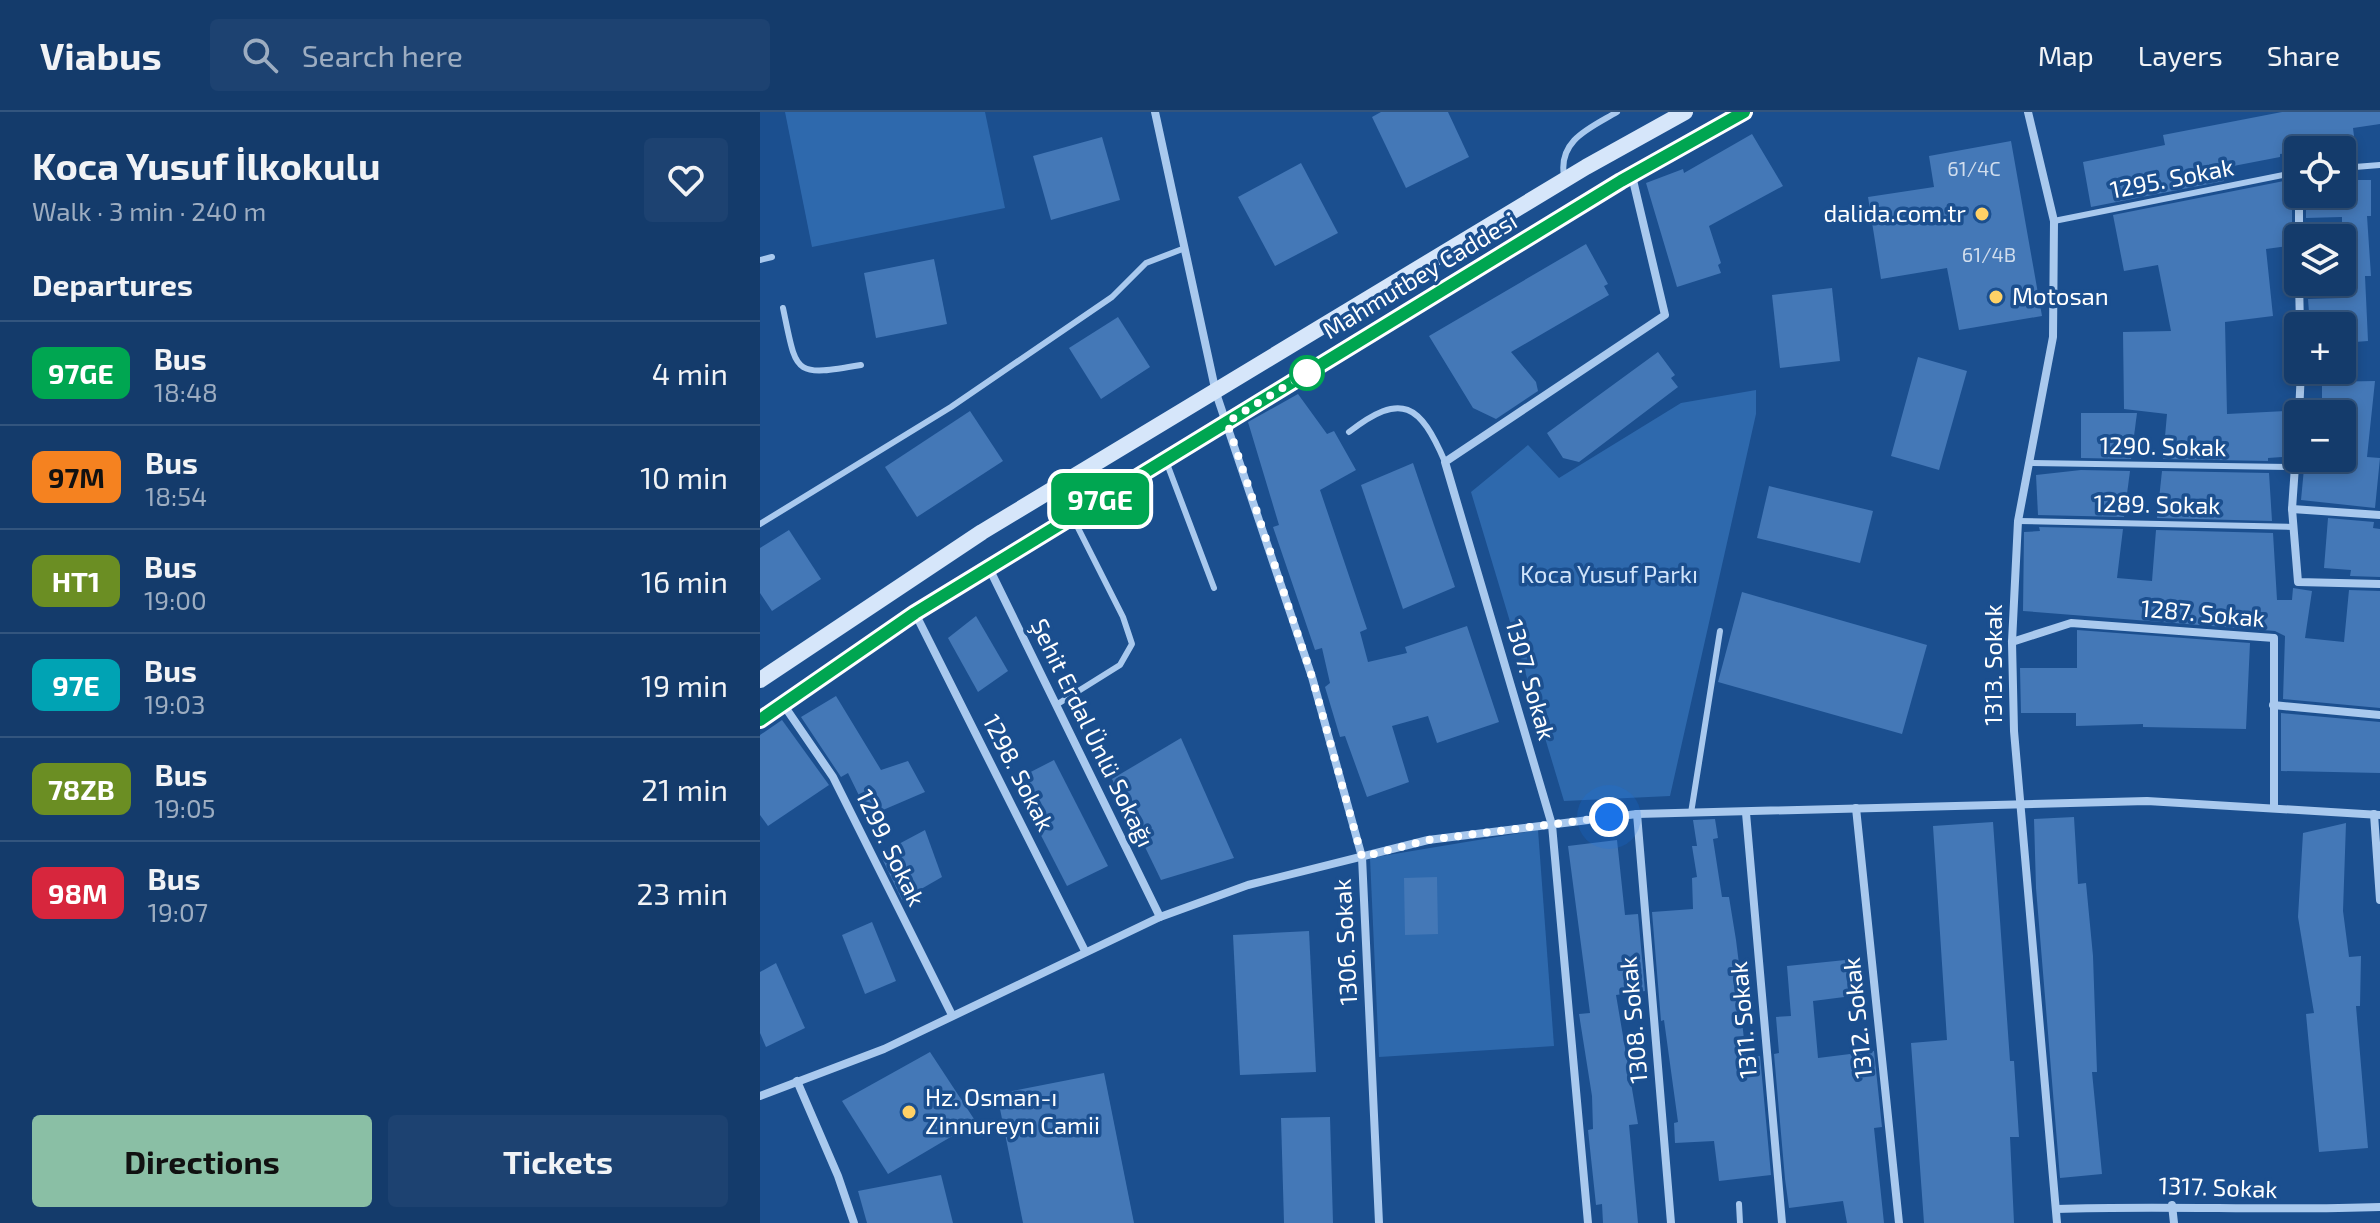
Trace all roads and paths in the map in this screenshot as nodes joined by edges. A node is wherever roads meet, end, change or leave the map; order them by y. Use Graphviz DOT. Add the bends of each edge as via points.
graph roads {
  1 [pos="1155,112"];
  2 [pos="1617,112"];
  3 [pos="1685,112"];
  4 [pos="1744,112"];
  5 [pos="2028,112"];
  6 [pos="2380,165"];
  7 [pos="2356,167"];
  8 [pos="2284,175"];
  9 [pos="1632,176"];
  10 [pos="1565,181"];
  11 [pos="2054,221"];
  12 [pos="1185,248"];
  13 [pos="772,257"];
  14 [pos="760,260"];
  15 [pos="783,308"];
  16 [pos="861,365"];
  17 [pos="1216,393"];
  18 [pos="1227,422"];
  19 [pos="1349,432"];
  20 [pos="1165,459"];
  21 [pos="1445,462"];
  22 [pos="2029,463"];
  23 [pos="2284,467"];
  24 [pos="2295,472"];
  25 [pos="2292,509"];
  26 [pos="2380,515"];
  27 [pos="1072,516"];
  28 [pos="2018,521"];
  29 [pos="760,524"];
  30 [pos="2295,527"];
  31 [pos="989,568"];
  32 [pos="2380,584"];
  33 [pos="1214,588"];
  34 [pos="915,613"];
  35 [pos="1720,631"];
  36 [pos="2012,642"];
  37 [pos="760,680"];
  38 [pos="783,703"];
  39 [pos="1056,705"];
  40 [pos="2273,705"];
  41 [pos="2380,715"];
  42 [pos="760,720"];
  43 [pos="2020,803"];
  44 [pos="2274,807"];
  45 [pos="1856,808"];
  46 [pos="1746,813"];
  47 [pos="1637,814"];
  48 [pos="1691,814"];
  49 [pos="2377,814"];
  50 [pos="1552,825"];
  51 [pos="1362,857"];
  52 [pos="2380,900"];
  53 [pos="1160,917"];
  54 [pos="1085,951"];
  55 [pos="952,1015"];
  56 [pos="797,1081"];
  57 [pos="760,1096"];
  58 [pos="1739,1204"];
  59 [pos="2172,1205"];
  60 [pos="2380,1207"];
  61 [pos="2056,1209"];
  62 [pos="2283,1210"];
  63 [pos="854,1223"];
  64 [pos="1379,1223"];
  65 [pos="1588,1223"];
  66 [pos="1671,1223"];
  67 [pos="1740,1223"];
  68 [pos="1782,1223"];
  69 [pos="1899,1223"];
  70 [pos="2057,1223"];
  71 [pos="2174,1223"];
  72 [pos="2285,1223"];
  1 -- 12 [label="street, 1306. Sokak"];
  2 -- 10 [label="lane" via="1574,137 1561,161"];
  3 -- 10 [label="main road, Mahmutbey Caddesi"];
  4 -- 9 [label="main road, Mahmutbey Caddesi"];
  5 -- 11 [label="street, 1313. Sokak"];
  6 -- 7 [label="lane"];
  8 -- 11 [label="lane, 1295. Sokak"];
  9 -- 18 [label="main road, Mahmutbey Caddesi"];
  9 -- 21 [label="street" via="1665,315"];
  10 -- 17 [label="main road, Mahmutbey Caddesi"];
  11 -- 22 [label="street, 1313. Sokak" via="2053,337"];
  12 -- 17 [label="street, 1306. Sokak"];
  12 -- 29 [label="lane" via="1146,263 1112,297 951,407"];
  13 -- 14 [label="lane"];
  15 -- 16 [label="lane" via="801,367 816,373"];
  17 -- 18 [label="street, 1306. Sokak"];
  17 -- 37 [label="main road, Mahmutbey Caddesi" via="982,532"];
  18 -- 20 [label="main road, Mahmutbey Caddesi"];
  18 -- 51 [label="street, 1306. Sokak" via="1312,677"];
  19 -- 21 [label="lane" via="1374,413 1399,407 1415,412 1431,430"];
  20 -- 27 [label="main road, Mahmutbey Caddesi"];
  20 -- 33 [label="lane"];
  21 -- 50 [label="street, 1307. Sokak"];
  22 -- 23 [label="lane, 1290. Sokak"];
  22 -- 28 [label="street, 1313. Sokak"];
  24 -- 25 [label="street"];
  25 -- 26 [label="street"];
  25 -- 30 [label="street"];
  27 -- 31 [label="main road, Mahmutbey Caddesi"];
  27 -- 39 [label="lane" via="1132,644 1120,665"];
  28 -- 30 [label="lane, 1289. Sokak"];
  28 -- 36 [label="street, 1313. Sokak"];
  30 -- 32 [label="street" via="2298,582"];
  31 -- 34 [label="main road, Mahmutbey Caddesi"];
  31 -- 39 [label="street, Şehit Erdal Ünlü Sokağı"];
  34 -- 38 [label="main road, Mahmutbey Caddesi"];
  34 -- 54 [label="street, 1298. Sokak"];
  35 -- 48 [label="lane"];
  36 -- 40 [label="street, 1287. Sokak" via="2071,623 2274,638"];
  36 -- 43 [label="street, 1313. Sokak"];
  38 -- 42 [label="main road, Mahmutbey Caddesi"];
  38 -- 55 [label="street, 1299. Sokak" via="833,777"];
  39 -- 53 [label="street, Şehit Erdal Ünlü Sokağı"];
  40 -- 41 [label="street"];
  40 -- 44 [label="street, 1287. Sokak"];
  43 -- 44 [label="street"];
  43 -- 45 [label="street"];
  43 -- 61 [label="street, 1313. Sokak"];
  44 -- 49 [label="street"];
  45 -- 46 [label="street"];
  45 -- 69 [label="street, 1312. Sokak"];
  46 -- 48 [label="street"];
  46 -- 68 [label="street, 1311. Sokak"];
  47 -- 48 [label="street"];
  47 -- 50 [label="street"];
  47 -- 66 [label="street, 1308. Sokak"];
  49 -- 52 [label="street"];
  50 -- 51 [label="street" via="1428,840"];
  50 -- 65 [label="street, 1307. Sokak"];
  51 -- 53 [label="street" via="1248,885"];
  51 -- 64 [label="street, 1306. Sokak"];
  53 -- 54 [label="street"];
  54 -- 55 [label="street"];
  55 -- 56 [label="street" via="884,1049"];
  56 -- 57 [label="street"];
  56 -- 63 [label="street"];
  58 -- 67 [label="lane"];
  59 -- 61 [label="street, 1317. Sokak"];
  59 -- 62 [label="street, 1317. Sokak"];
  59 -- 71 [label="street"];
  60 -- 62 [label="street, 1317. Sokak"];
  61 -- 70 [label="street, 1313. Sokak"];
  62 -- 72 [label="street"];
}
